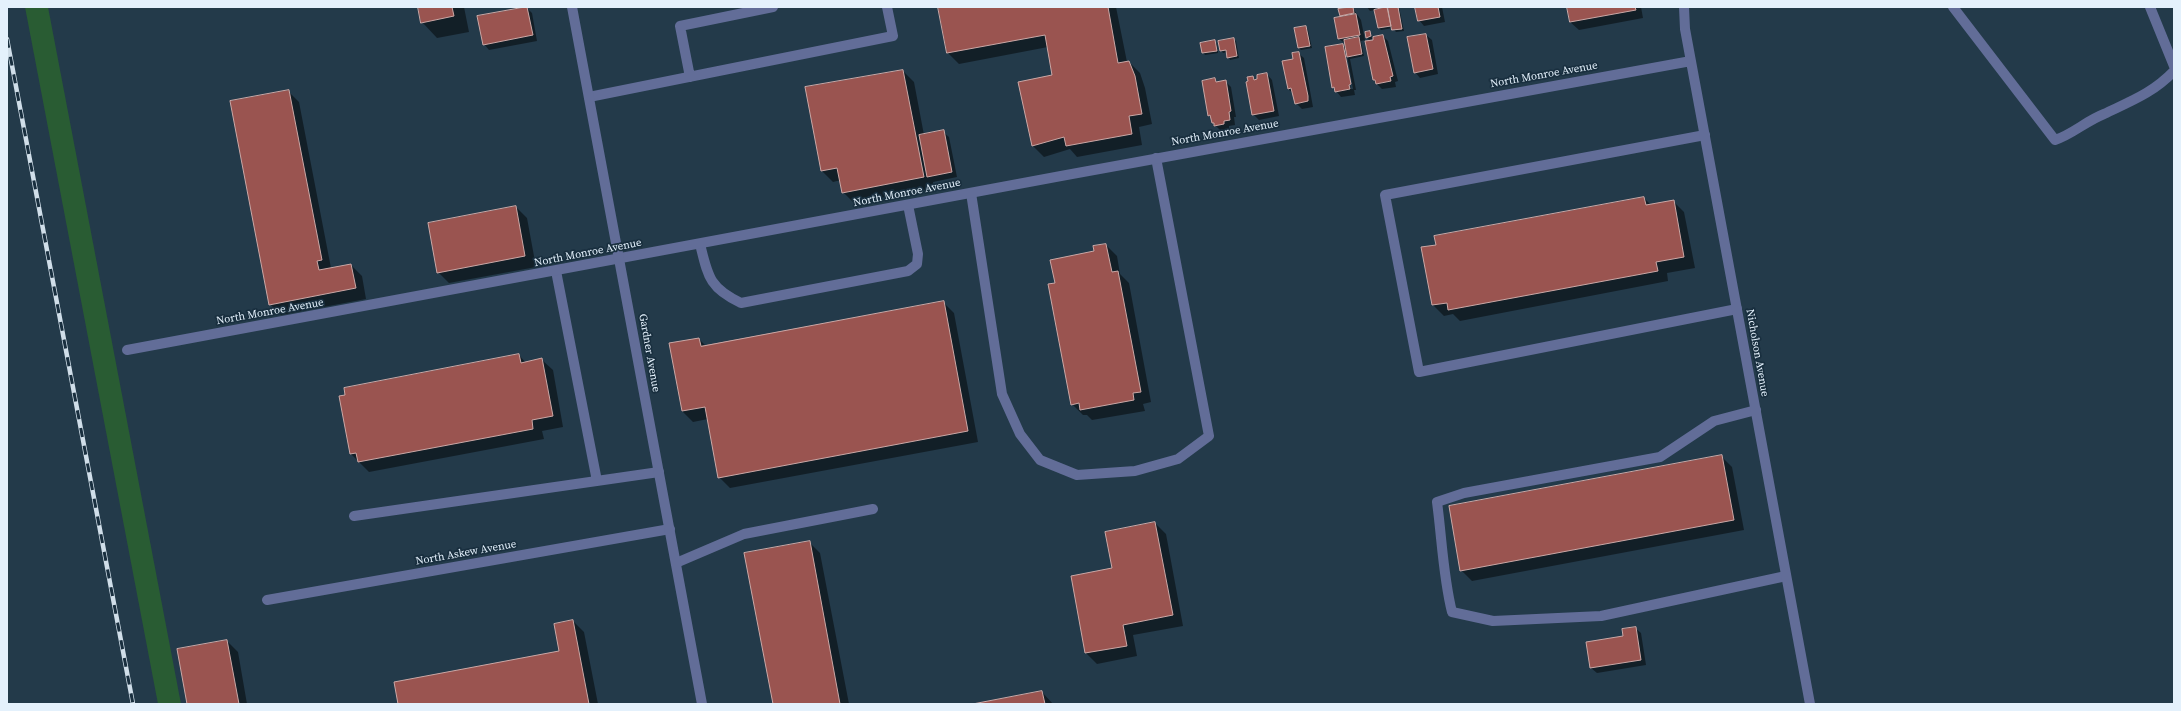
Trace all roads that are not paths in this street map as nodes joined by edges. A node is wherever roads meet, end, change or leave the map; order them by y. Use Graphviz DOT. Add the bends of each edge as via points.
graph roads {
  1 [pos="572,7"];
  2 [pos="773,7"];
  3 [pos="887,7"];
  4 [pos="1684,7"];
  5 [pos="1953,7"];
  6 [pos="2150,7"];
  7 [pos="1691,61"];
  8 [pos="2174,66"];
  9 [pos="2174,71"];
  10 [pos="690,77"];
  11 [pos="589,97"];
  12 [pos="1705,135"];
  13 [pos="1156,158"];
  14 [pos="971,193"];
  15 [pos="908,205"];
  16 [pos="700,244"];
  17 [pos="620,260"];
  18 [pos="556,271"];
  19 [pos="1737,309"];
  20 [pos="127,350"];
  21 [pos="1756,410"];
  22 [pos="659,472"];
  23 [pos="597,481"];
  24 [pos="873,509"];
  25 [pos="354,516"];
  26 [pos="670,529"];
  27 [pos="676,563"];
  28 [pos="1786,576"];
  29 [pos="267,600"];
  30 [pos="702,704"];
  31 [pos="1810,704"];
  1 -- 11 [label="street, Gardner Avenue"];
  2 -- 10 [label="street" via="680,26"];
  3 -- 10 [label="street" via="893,36"];
  4 -- 7 [label="street, Nicholson Avenue"];
  5 -- 9 [label="street" via="2055,140 2160,86"];
  6 -- 8 [label="street"];
  7 -- 12 [label="street, Nicholson Avenue"];
  7 -- 13 [label="street, North Monroe Avenue"];
  10 -- 11 [label="street"];
  11 -- 17 [label="street, Gardner Avenue"];
  12 -- 19 [label="street, Nicholson Avenue"];
  12 -- 19 [label="street" via="1385,195 1419,372"];
  13 -- 14 [label="street, North Monroe Avenue"];
  13 -- 14 [label="street" via="1209,436 1178,459 1135,471 1078,475 1040,460 1020,434 1002,394"];
  14 -- 15 [label="street, North Monroe Avenue"];
  15 -- 16 [label="street, North Monroe Avenue"];
  15 -- 16 [label="street" via="918,254 917,264 908,272 741,303 723,294 708,276"];
  16 -- 17 [label="street, North Monroe Avenue"];
  17 -- 18 [label="street, North Monroe Avenue"];
  17 -- 22 [label="street, Gardner Avenue"];
  18 -- 20 [label="street, North Monroe Avenue"];
  18 -- 23 [label="street"];
  19 -- 21 [label="street, Nicholson Avenue"];
  21 -- 28 [label="street, Nicholson Avenue"];
  21 -- 28 [label="street" via="1714,421 1660,457 1464,493 1437,502 1443,540 1445,584 1452,612 1492,621 1601,616"];
  22 -- 23 [label="street"];
  22 -- 26 [label="street, Gardner Avenue"];
  23 -- 25 [label="street"];
  24 -- 27 [label="street" via="744,534"];
  26 -- 27 [label="street, Gardner Avenue"];
  26 -- 29 [label="street, North Askew Avenue"];
  27 -- 30 [label="street, Gardner Avenue"];
  28 -- 31 [label="street, Nicholson Avenue"];
}
